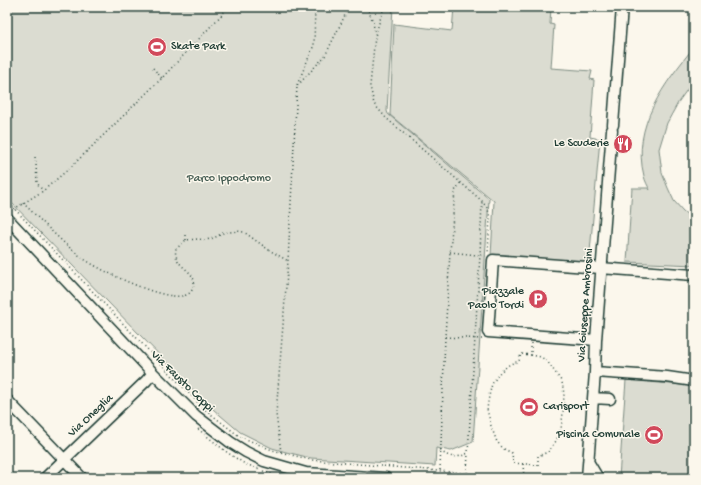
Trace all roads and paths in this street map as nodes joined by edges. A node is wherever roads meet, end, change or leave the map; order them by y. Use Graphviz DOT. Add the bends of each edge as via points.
graph roads {
  1 [pos="229,7"];
  2 [pos="315,7"];
  3 [pos="348,7"];
  4 [pos="367,7"];
  5 [pos="384,7"];
  6 [pos="622,7"];
  7 [pos="375,36"];
  8 [pos="153,68"];
  9 [pos="162,78"];
  10 [pos="297,86"];
  11 [pos="35,157"];
  12 [pos="460,182"];
  13 [pos="43,191"];
  14 [pos="7,201"];
  15 [pos="482,201"];
  16 [pos="23,204"];
  17 [pos="15,209"];
  18 [pos="9,215"];
  19 [pos="186,228"];
  20 [pos="186,240"];
  21 [pos="450,252"];
  22 [pos="480,255"];
  23 [pos="288,261"];
  24 [pos="602,268"];
  25 [pos="694,275"];
  26 [pos="596,340"];
  27 [pos="531,341"];
  28 [pos="532,355"];
  29 [pos="595,372"];
  30 [pos="153,373"];
  31 [pos="694,381"];
  32 [pos="593,398"];
  33 [pos="610,399"];
  34 [pos="7,400"];
  35 [pos="440,451"];
  36 [pos="281,452"];
  37 [pos="468,453"];
  38 [pos="64,460"];
  39 [pos="588,461"];
  40 [pos="523,464"];
  41 [pos="440,471"];
  42 [pos="467,473"];
  43 [pos="305,476"];
  44 [pos="45,478"];
  45 [pos="82,478"];
  46 [pos="386,478"];
  47 [pos="523,478"];
  48 [pos="587,478"];
  49 [pos="598,478"];
  1 -- 9 [label="path"];
  2 -- 10 [label="path" via="314,45"];
  3 -- 10 [label="path" via="325,56"];
  4 -- 7 [label="path"];
  5 -- 7 [label="path"];
  6 -- 24 [label="street, Via Giuseppe Ambrosini"];
  7 -- 12 [label="path" via="370,86 374,104 386,118"];
  8 -- 9 [label="path"];
  9 -- 13 [label="path"];
  10 -- 23 [label="path"];
  11 -- 13 [label="path" via="37,183"];
  12 -- 15 [label="path"];
  12 -- 21 [label="path" via="456,191"];
  13 -- 16 [label="path"];
  14 -- 17 [label="path"];
  15 -- 22 [label="path"];
  15 -- 22 [label="path" via="488,209 490,218 488,256"];
  16 -- 17 [label="path"];
  16 -- 20 [label="path" via="85,260 113,276 169,296 184,296 191,292 194,286 194,278 176,255 176,249"];
  17 -- 18 [label="path"];
  17 -- 36 [label="path" via="203,408 239,436"];
  18 -- 30 [label="street, Via Fausto Coppi"];
  19 -- 20 [label="path"];
  20 -- 23 [label="path" via="206,240 230,231 244,232"];
  21 -- 22 [label="path"];
  21 -- 35 [label="path"];
  22 -- 37 [label="path"];
  23 -- 36 [label="path" via="276,414"];
  24 -- 25 [label="street"];
  24 -- 26 [label="street, Via Giuseppe Ambrosini"];
  24 -- 26 [label="street" via="493,260 488,332"];
  26 -- 29 [label="street, Via Giuseppe Ambrosini"];
  27 -- 28 [label="path"];
  28 -- 40 [label="path" via="547,361 562,382 563,413 556,441 548,452 538,456 538,465"];
  28 -- 40 [label="path" via="521,354 520,360 500,372 492,384 487,409 497,442 512,453 513,464"];
  29 -- 31 [label="street"];
  29 -- 32 [label="street, Via Giuseppe Ambrosini"];
  30 -- 38 [label="street, Via Oneglia"];
  30 -- 43 [label="street, Via Fausto Coppi" via="196,416 230,442 264,461"];
  32 -- 33 [label="street"];
  32 -- 39 [label="street, Via Giuseppe Ambrosini"];
  34 -- 38 [label="street"];
  35 -- 37 [label="path" via="453,457"];
  35 -- 41 [label="path"];
  36 -- 41 [label="path" via="311,460"];
  37 -- 42 [label="path"];
  38 -- 44 [label="street, Via Oneglia"];
  38 -- 45 [label="street"];
  39 -- 48 [label="street, Via Giuseppe Ambrosini"];
  39 -- 49 [label="street"];
  40 -- 47 [label="path"];
  41 -- 42 [label="path"];
  42 -- 47 [label="path"];
  43 -- 46 [label="street, Via Fausto Coppi"];
}
